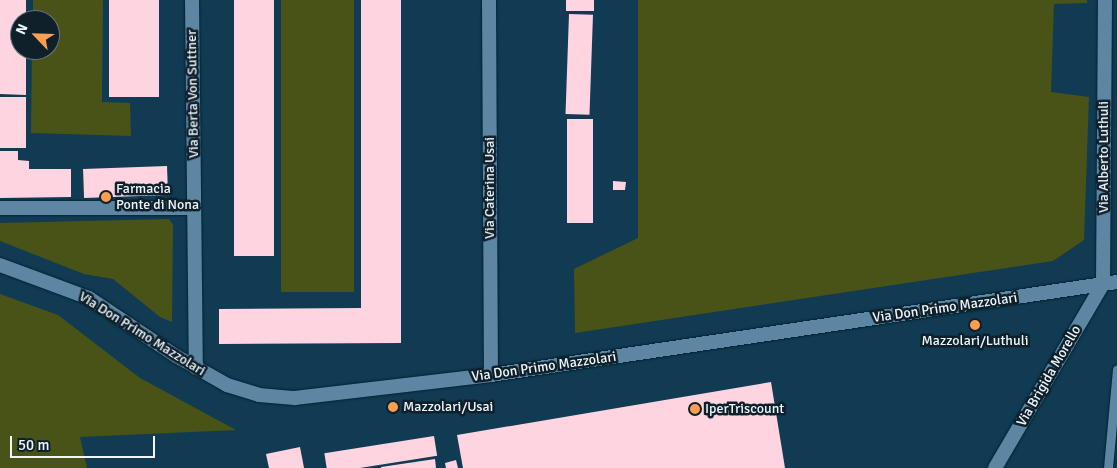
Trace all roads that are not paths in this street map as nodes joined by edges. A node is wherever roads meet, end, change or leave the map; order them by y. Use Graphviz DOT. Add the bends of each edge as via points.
graph roads {
  1 [pos="192,0"];
  2 [pos="489,0"];
  3 [pos="1105,0"];
  4 [pos="0,208"];
  5 [pos="194,208"];
  6 [pos="0,265"];
  7 [pos="1117,282"];
  8 [pos="1103,284"];
  9 [pos="196,368"];
  10 [pos="1117,369"];
  11 [pos="491,375"];
  12 [pos="995,468"];
  13 [pos="1108,468"];
  1 -- 5 [label="street, Via Berta Von Suttner"];
  2 -- 11 [label="street, Via Caterina Usai"];
  3 -- 8 [label="street, Via Alberto Luthuli"];
  4 -- 5 [label="street"];
  5 -- 9 [label="street, Via Berta Von Suttner"];
  6 -- 9 [label="street, Via Don Primo Mazzolari" via="89,298"];
  7 -- 8 [label="street, Via Don Primo Mazzolari"];
  8 -- 11 [label="street, Via Don Primo Mazzolari"];
  8 -- 12 [label="street, Via Brigida Morello"];
  9 -- 11 [label="street, Via Don Primo Mazzolari" via="242,390 295,398"];
  10 -- 13 [label="lane"];
}
